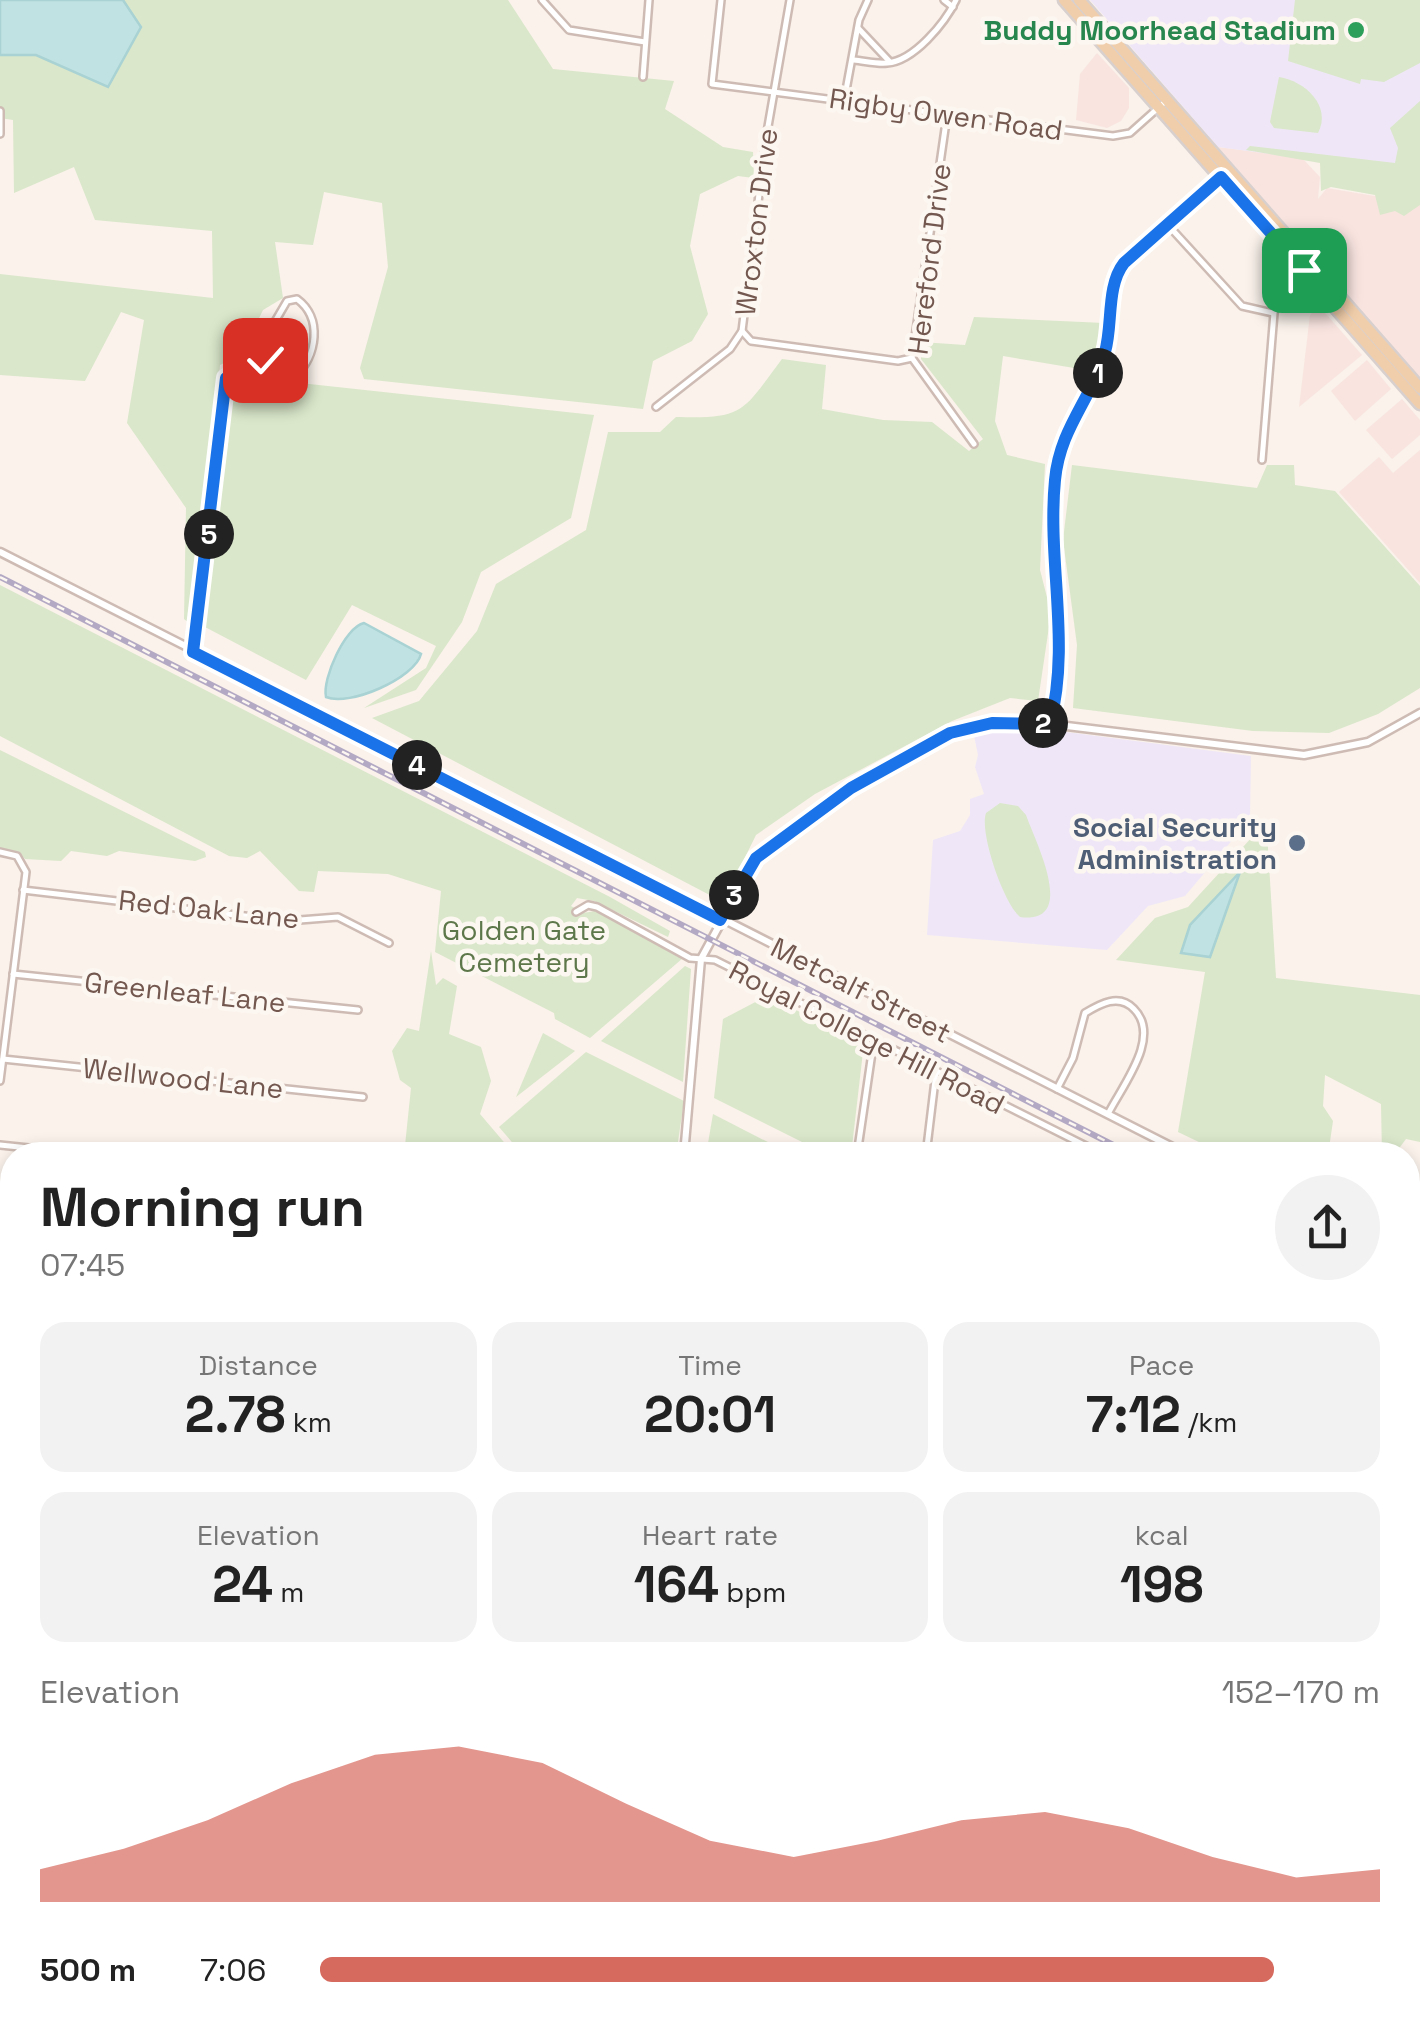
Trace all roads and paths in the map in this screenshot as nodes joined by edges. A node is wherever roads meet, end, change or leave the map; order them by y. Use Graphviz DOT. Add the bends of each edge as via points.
graph roads {
  1 [pos="542,0"];
  2 [pos="649,0"];
  3 [pos="721,0"];
  4 [pos="790,0"];
  5 [pos="868,0"];
  6 [pos="944,0"];
  7 [pos="1064,0"];
  8 [pos="1078,0"];
  9 [pos="955,4"];
  10 [pos="1079,17"];
  11 [pos="858,28"];
  12 [pos="645,42"];
  13 [pos="1122,48"];
  14 [pos="854,60"];
  15 [pos="890,62"];
  16 [pos="643,77"];
  17 [pos="774,92"];
  18 [pos="844,101"];
  19 [pos="1162,104"];
  20 [pos="0,111"];
  21 [pos="947,115"];
  22 [pos="0,134"];
  23 [pos="1221,177"];
  24 [pos="1260,206"];
  25 [pos="1168,225"];
  26 [pos="1306,267"];
  27 [pos="1274,313"];
  28 [pos="742,331"];
  29 [pos="912,358"];
  30 [pos="262,373"];
  31 [pos="1404,386"];
  32 [pos="1420,391"];
  33 [pos="1420,404"];
  34 [pos="656,407"];
  35 [pos="974,444"];
  36 [pos="1262,460"];
  37 [pos="0,552"];
  38 [pos="193,652"];
  39 [pos="1420,713"];
  40 [pos="1050,724"];
  41 [pos="0,852"];
  42 [pos="24,890"];
  43 [pos="576,912"];
  44 [pos="720,920"];
  45 [pos="389,943"];
  46 [pos="701,960"];
  47 [pos="13,974"];
  48 [pos="358,1010"];
  49 [pos="874,1039"];
  50 [pos="3,1059"];
  51 [pos="936,1072"];
  52 [pos="0,1081"];
  53 [pos="1057,1089"];
  54 [pos="363,1097"];
  55 [pos="1108,1114"];
  56 [pos="685,1142"];
  57 [pos="859,1142"];
  58 [pos="928,1142"];
  59 [pos="1076,1142"];
  60 [pos="1163,1142"];
  1 -- 12 [label="street" via="569,30"];
  2 -- 12 [label="street"];
  3 -- 17 [label="street, Rigby Owen Road" via="712,84"];
  4 -- 17 [label="street, Wroxton Drive"];
  5 -- 11 [label="street"];
  6 -- 9 [label="street"];
  7 -- 10 [label="main road"];
  8 -- 13 [label="main road"];
  9 -- 15 [label="street" via="941,24"];
  10 -- 13 [label="main road" via="1087,16"];
  10 -- 19 [label="main road"];
  11 -- 14 [label="street"];
  11 -- 15 [label="street"];
  12 -- 16 [label="street"];
  13 -- 19 [label="main road"];
  14 -- 15 [label="street"];
  14 -- 18 [label="street"];
  17 -- 18 [label="street, Rigby Owen Road"];
  17 -- 28 [label="street, Wroxton Drive"];
  18 -- 21 [label="street, Rigby Owen Road"];
  19 -- 21 [label="street, Rigby Owen Road" via="1130,133 1113,136"];
  19 -- 23 [label="main road"];
  19 -- 24 [label="main road"];
  20 -- 22 [label="street"];
  21 -- 29 [label="street, Hereford Drive"];
  23 -- 24 [label="main road"];
  23 -- 25 [label="street"];
  23 -- 26 [label="main road"];
  24 -- 26 [label="main road"];
  25 -- 27 [label="street" via="1242,306"];
  25 -- 40 [label="street" via="1118,272 1103,361 1070,421 1058,460 1051,547 1062,640"];
  26 -- 27 [label="street" via="1281,289"];
  26 -- 31 [label="main road"];
  26 -- 32 [label="main road"];
  27 -- 36 [label="street"];
  28 -- 29 [label="street" via="751,341"];
  28 -- 34 [label="street, Wroxton Drive" via="730,349"];
  29 -- 35 [label="street, Hereford Drive"];
  30 -- 30 [label="street" via="295,377 302,369 314,331 312,315 297,300 287,302 269,330"];
  30 -- 38 [label="street" via="239,370 226,378"];
  31 -- 32 [label="main road"];
  31 -- 33 [label="main road"];
  37 -- 38 [label="street, Metcalf Street"];
  38 -- 44 [label="street, Metcalf Street"];
  39 -- 40 [label="street" via="1368,742 1304,755"];
  40 -- 44 [label="street" via="960,730 851,788 756,858"];
  41 -- 42 [label="street" via="21,860"];
  42 -- 45 [label="street, Red Oak Lane" via="287,921 338,917"];
  42 -- 47 [label="street"];
  43 -- 46 [label="street, Royal College Hill Road" via="597,908"];
  44 -- 46 [label="street"];
  44 -- 53 [label="street, Metcalf Street"];
  46 -- 49 [label="street, Royal College Hill Road" via="715,960"];
  46 -- 56 [label="street"];
  47 -- 48 [label="street, Greenleaf Lane"];
  47 -- 50 [label="street"];
  49 -- 51 [label="street, Royal College Hill Road"];
  49 -- 57 [label="street"];
  50 -- 52 [label="street"];
  50 -- 54 [label="street, Wellwood Lane"];
  51 -- 58 [label="street"];
  51 -- 59 [label="street, Royal College Hill Road"];
  53 -- 55 [label="street, Metcalf Street"];
  53 -- 55 [label="street" via="1084,1013 1106,1000 1129,1003 1143,1018 1146,1038"];
  55 -- 60 [label="street, Metcalf Street"];
}
